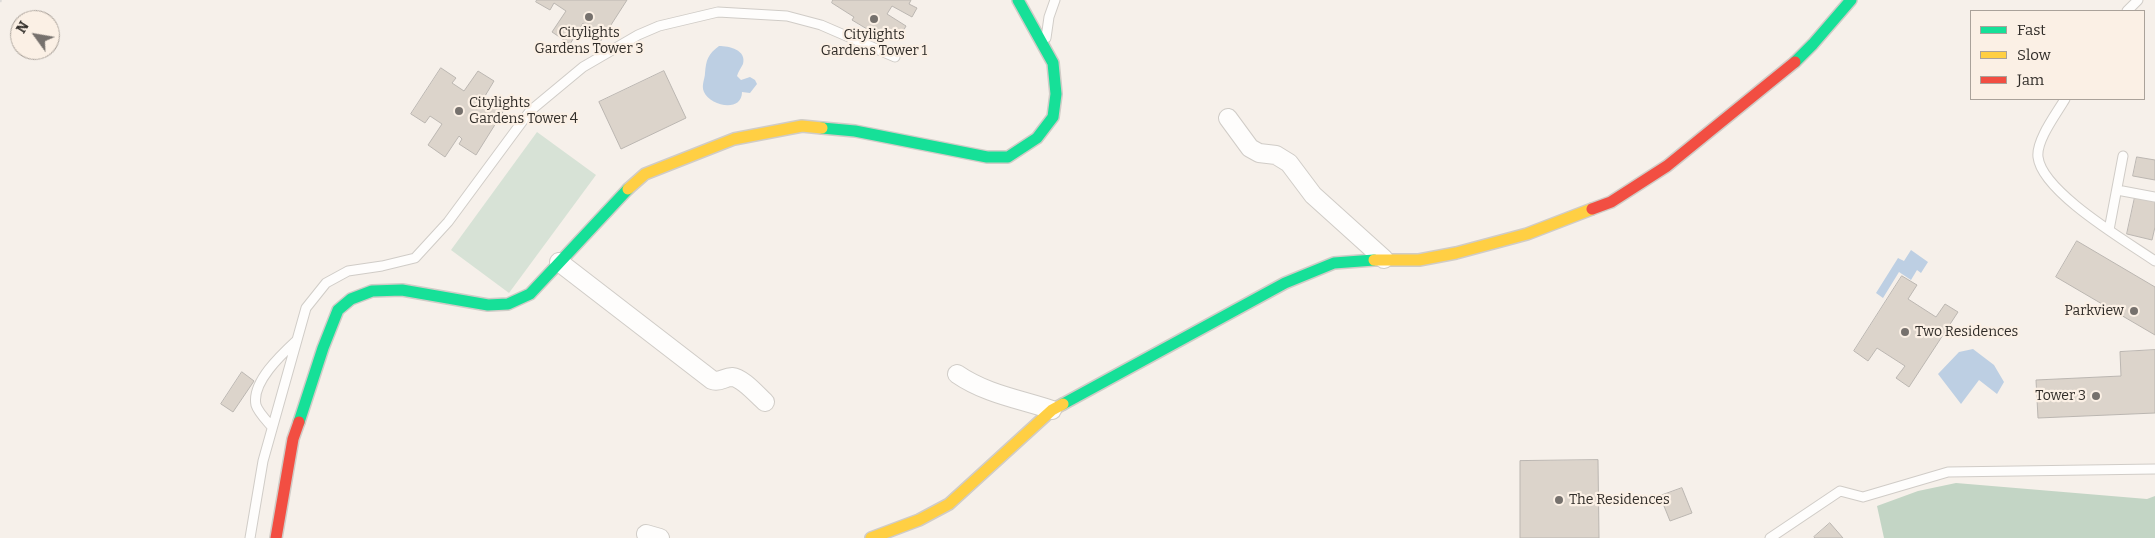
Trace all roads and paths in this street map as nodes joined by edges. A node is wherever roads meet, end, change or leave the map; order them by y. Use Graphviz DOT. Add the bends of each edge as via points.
graph roads {
  1 [pos="1018,0"];
  2 [pos="1054,0"];
  3 [pos="1851,0"];
  4 [pos="2138,0"];
  5 [pos="2128,10"];
  6 [pos="1044,48"];
  7 [pos="895,57"];
  8 [pos="2064,100"];
  9 [pos="1228,118"];
  10 [pos="2123,156"];
  11 [pos="2117,190"];
  12 [pos="2155,197"];
  13 [pos="2109,230"];
  14 [pos="1384,260"];
  15 [pos="2155,261"];
  16 [pos="559,262"];
  17 [pos="297,340"];
  18 [pos="957,374"];
  19 [pos="766,402"];
  20 [pos="1052,410"];
  21 [pos="272,428"];
  22 [pos="2155,468"];
  23 [pos="250,538"];
  24 [pos="276,538"];
  25 [pos="871,538"];
  26 [pos="1770,538"];
  1 -- 6 [label="street"];
  2 -- 6 [label="lane"];
  3 -- 14 [label="street" via="1813,44 1784,71 1667,166 1611,202 1527,234 1456,253 1419,260"];
  4 -- 5 [label="lane"];
  6 -- 16 [label="street" via="1053,63 1056,94 1053,117 1037,138 1008,157 987,157 855,131 802,126 734,139 645,174 620,196"];
  7 -- 17 [label="lane" via="821,25 787,16 718,12 680,20 638,35 583,66 530,111 448,222 415,258 348,271 326,282 306,308"];
  8 -- 13 [label="lane" via="2044,133 2037,156 2044,174 2062,195"];
  9 -- 14 [label="street" via="1250,148 1289,163 1313,195"];
  10 -- 11 [label="lane"];
  11 -- 12 [label="lane"];
  11 -- 13 [label="lane"];
  13 -- 15 [label="lane"];
  14 -- 20 [label="street" via="1334,263 1284,283"];
  16 -- 19 [label="street" via="712,380 738,379"];
  16 -- 24 [label="street" via="530,294 508,304 488,305 394,290 372,291 350,300 338,310 294,438"];
  17 -- 21 [label="lane"];
  17 -- 21 [label="lane" via="272,364 256,395 256,406"];
  18 -- 20 [label="street" via="992,393"];
  20 -- 25 [label="street" via="949,504 919,520"];
  21 -- 23 [label="lane"];
  22 -- 26 [label="lane" via="1948,472 1863,497 1840,492"];
}
